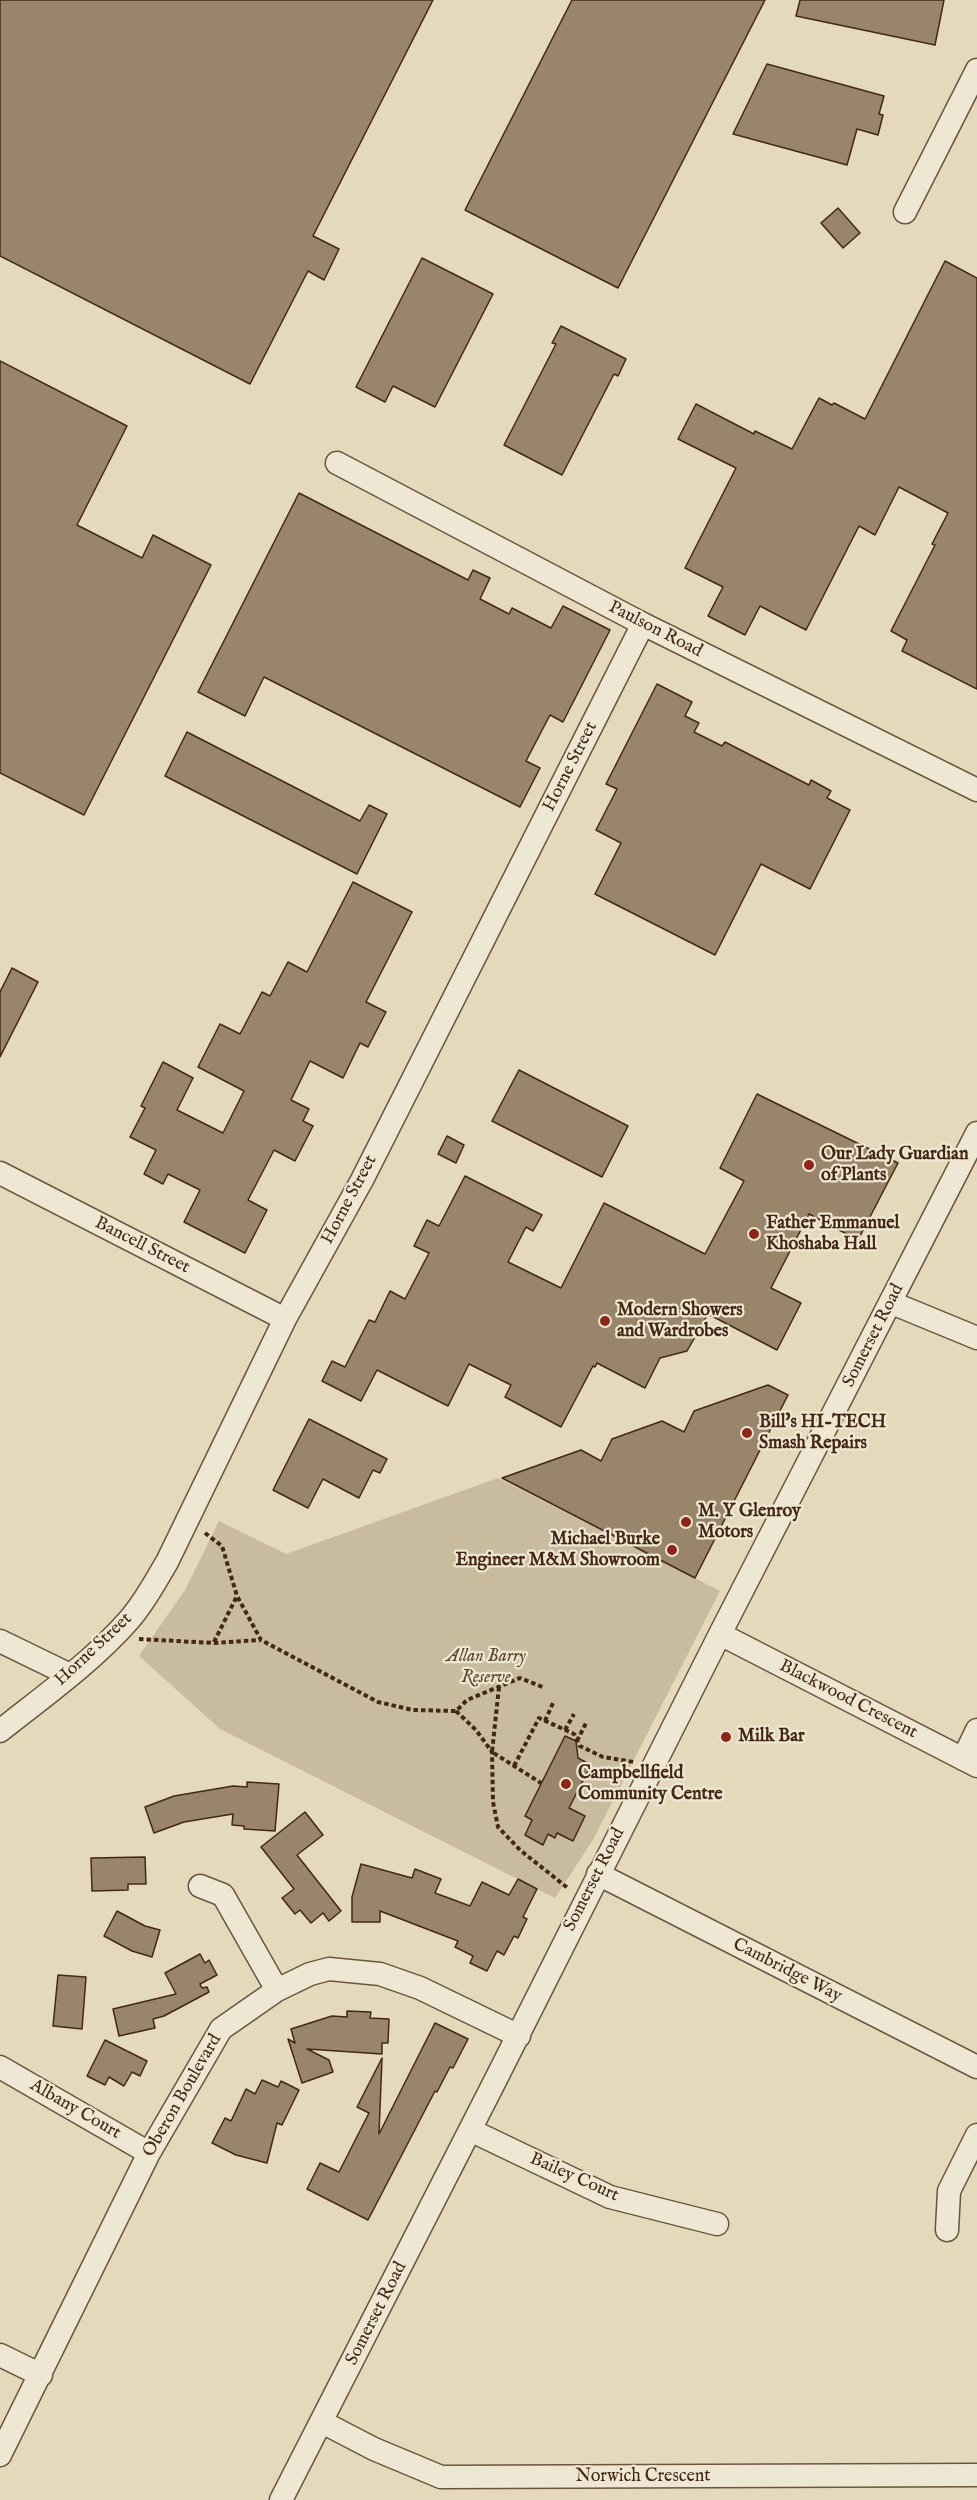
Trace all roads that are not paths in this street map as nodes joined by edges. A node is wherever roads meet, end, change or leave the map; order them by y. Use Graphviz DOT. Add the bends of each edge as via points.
graph roads {
  1 [pos="977,70"];
  2 [pos="904,212"];
  3 [pos="337,463"];
  4 [pos="643,624"];
  5 [pos="977,790"];
  6 [pos="977,1133"];
  7 [pos="0,1173"];
  8 [pos="892,1303"];
  9 [pos="285,1319"];
  10 [pos="977,1338"];
  11 [pos="720,1634"];
  12 [pos="0,1641"];
  13 [pos="70,1675"];
  14 [pos="977,1730"];
  15 [pos="0,1731"];
  16 [pos="970,1763"];
  17 [pos="598,1874"];
  18 [pos="200,1886"];
  19 [pos="277,1990"];
  20 [pos="519,2036"];
  21 [pos="0,2067"];
  22 [pos="977,2067"];
  23 [pos="470,2130"];
  24 [pos="977,2134"];
  25 [pos="149,2152"];
  26 [pos="717,2224"];
  27 [pos="947,2230"];
  28 [pos="0,2355"];
  29 [pos="41,2375"];
  30 [pos="322,2422"];
  31 [pos="0,2455"];
  32 [pos="977,2475"];
  33 [pos="281,2500"];
  1 -- 2 [label="street"];
  3 -- 4 [label="street, Paulson Road"];
  4 -- 5 [label="street, Paulson Road"];
  4 -- 9 [label="street, Horne Street" via="362,1180"];
  6 -- 8 [label="street, Somerset Road"];
  7 -- 9 [label="street, Bancell Street"];
  8 -- 10 [label="street"];
  8 -- 11 [label="street, Somerset Road"];
  9 -- 13 [label="street, Horne Street" via="147,1595 111,1638"];
  11 -- 16 [label="street, Blackwood Crescent"];
  11 -- 17 [label="street, Somerset Road"];
  12 -- 13 [label="street"];
  13 -- 15 [label="street, Horne Street"];
  14 -- 16 [label="street"];
  17 -- 20 [label="street, Somerset Road"];
  17 -- 22 [label="street, Cambridge Way"];
  18 -- 19 [label="street" via="223,1895"];
  19 -- 20 [label="street, Oberon Boulevard" via="329,1969 380,1974 420,1988"];
  19 -- 25 [label="street, Oberon Boulevard" via="221,2029"];
  20 -- 23 [label="street, Somerset Road"];
  21 -- 25 [label="street, Albany Court"];
  23 -- 26 [label="street, Bailey Court" via="610,2197"];
  23 -- 30 [label="street, Somerset Road"];
  24 -- 27 [label="street" via="949,2191"];
  25 -- 29 [label="street, Oberon Boulevard"];
  28 -- 29 [label="street"];
  29 -- 31 [label="street, Oberon Boulevard"];
  30 -- 32 [label="street, Norwich Crescent" via="441,2477"];
  30 -- 33 [label="street, Somerset Road"];
}
